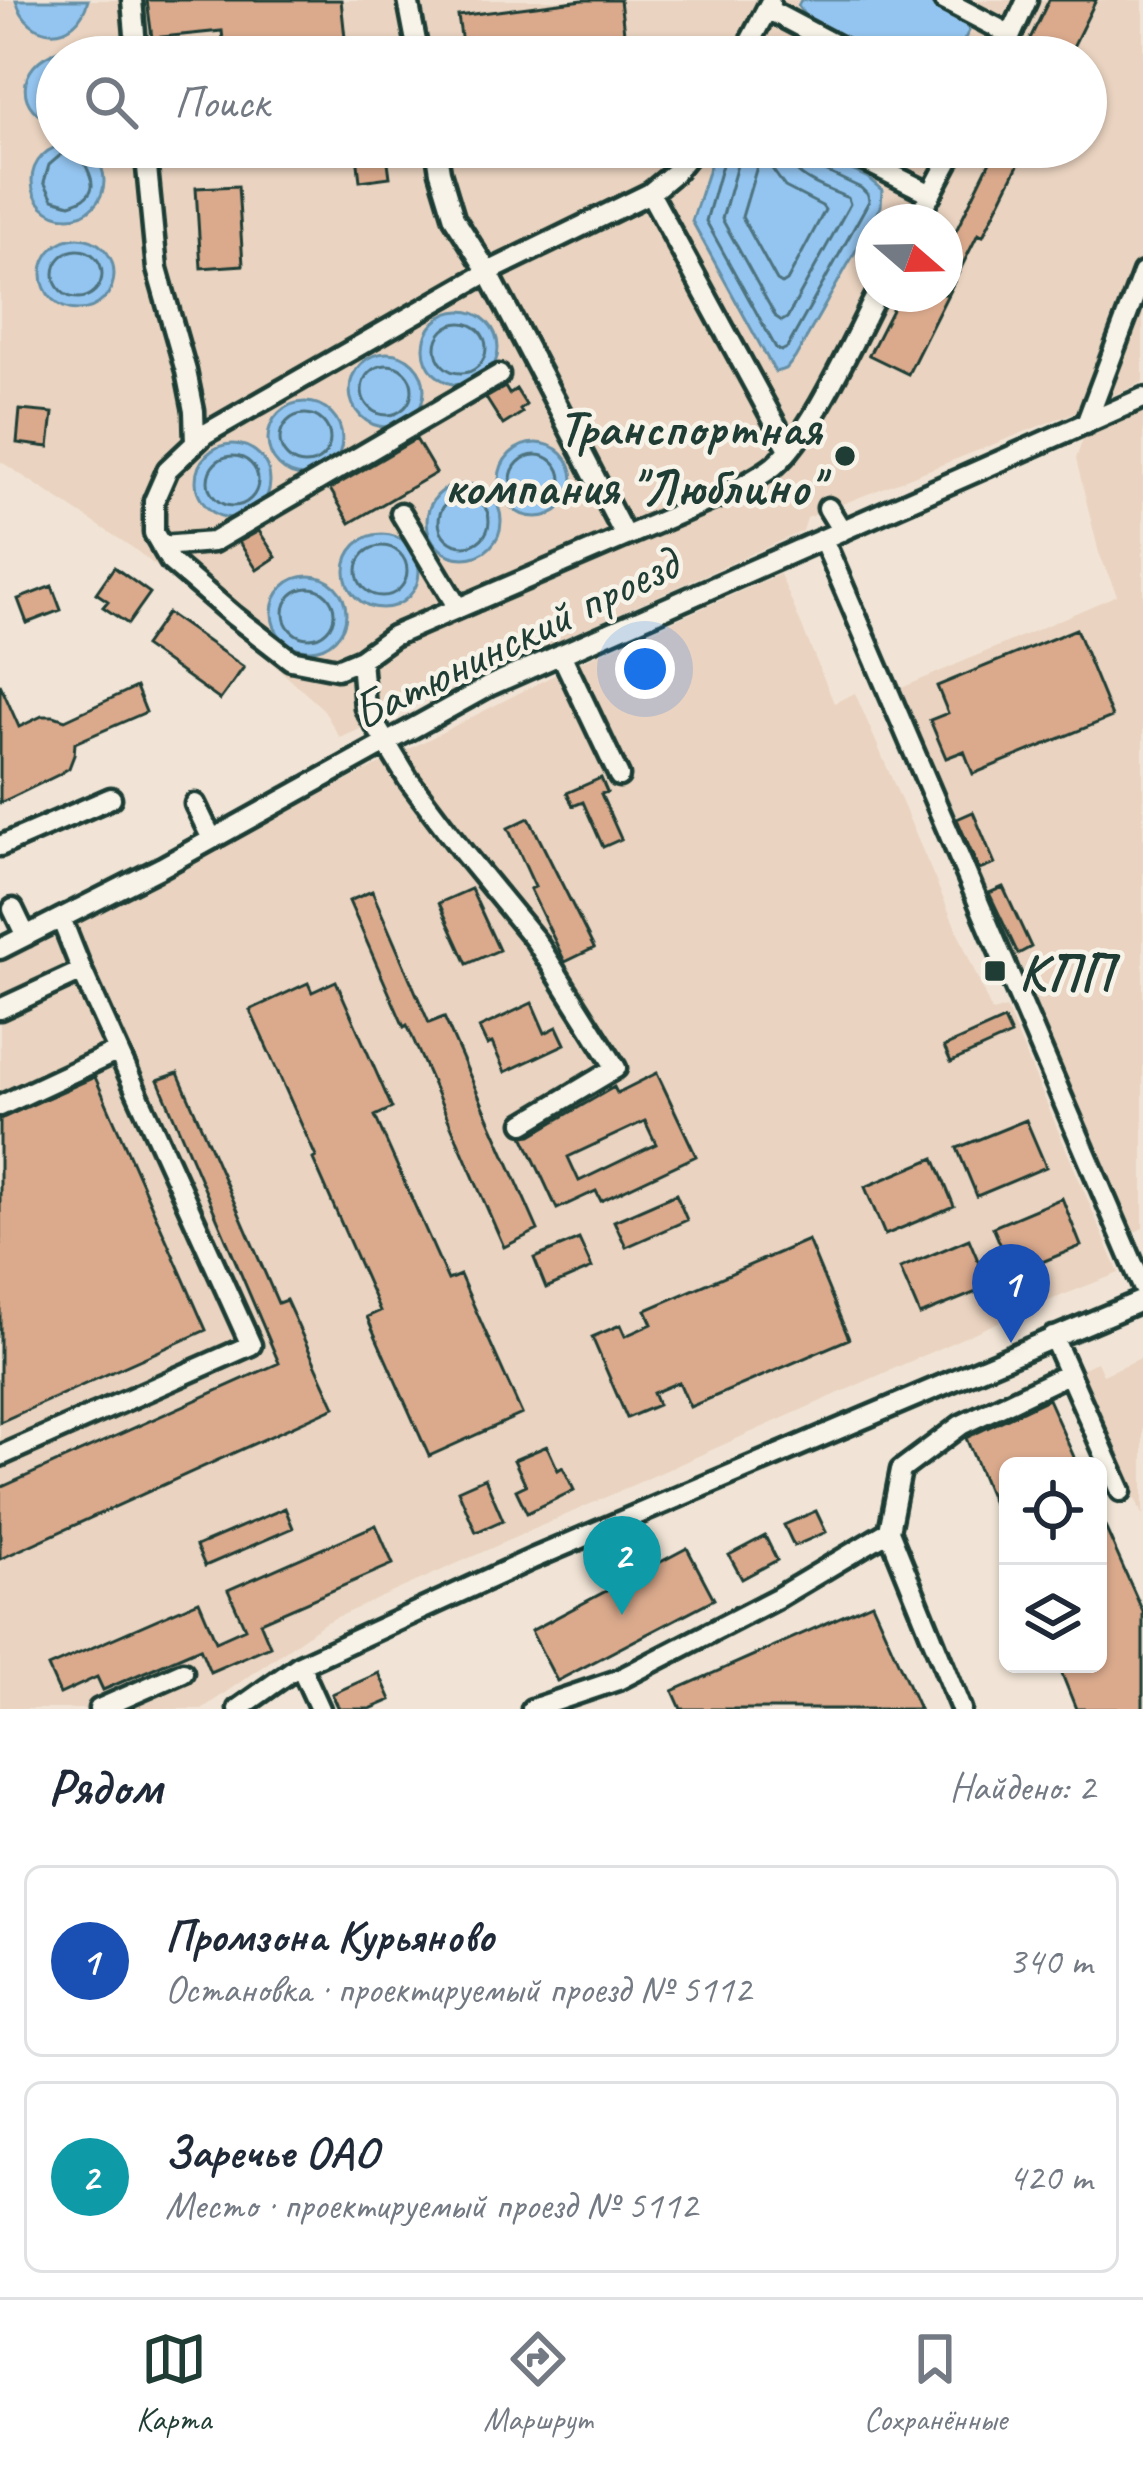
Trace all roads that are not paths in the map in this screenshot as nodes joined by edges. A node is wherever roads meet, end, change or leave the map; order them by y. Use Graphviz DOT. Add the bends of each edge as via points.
graph roads {
  1 [pos="133,0"];
  2 [pos="408,0"];
  3 [pos="944,0"];
  4 [pos="1027,0"];
  5 [pos="770,4"];
  6 [pos="1011,35"];
  7 [pos="136,36"];
  8 [pos="415,36"];
  9 [pos="753,36"];
  10 [pos="823,36"];
  11 [pos="147,168"];
  12 [pos="439,168"];
  13 [pos="677,168"];
  14 [pos="879,168"];
  15 [pos="945,168"];
  16 [pos="650,193"];
  17 [pos="931,194"];
  18 [pos="926,204"];
  19 [pos="488,272"];
  20 [pos="1143,273"];
  21 [pos="868,312"];
  22 [pos="499,375"];
  23 [pos="1143,398"];
  24 [pos="1086,424"];
  25 [pos="196,442"];
  26 [pos="789,449"];
  27 [pos="828,508"];
  28 [pos="400,513"];
  29 [pos="832,535"];
  30 [pos="625,536"];
  31 [pos="161,546"];
  32 [pos="458,608"];
  33 [pos="561,654"];
  34 [pos="361,659"];
  35 [pos="387,742"];
  36 [pos="619,776"];
  37 [pos="111,798"];
  38 [pos="195,804"];
  39 [pos="212,839"];
  40 [pos="0,846"];
  41 [pos="14,909"];
  42 [pos="61,918"];
  43 [pos="26,936"];
  44 [pos="0,950"];
  45 [pos="82,971"];
  46 [pos="0,1010"];
  47 [pos="118,1051"];
  48 [pos="0,1106"];
  49 [pos="524,1123"];
  50 [pos="1143,1287"];
  51 [pos="1143,1300"];
  52 [pos="1053,1337"];
  53 [pos="1068,1374"];
  54 [pos="0,1456"];
  55 [pos="1121,1491"];
  56 [pos="889,1531"];
  57 [pos="300,1665"];
  58 [pos="183,1672"];
  59 [pos="99,1709"];
  60 [pos="238,1709"];
  61 [pos="320,1709"];
  62 [pos="532,1709"];
  63 [pos="961,1709"];
  1 -- 7 [label="street"];
  2 -- 8 [label="street"];
  3 -- 6 [label="street"];
  4 -- 6 [label="street"];
  5 -- 9 [label="street"];
  5 -- 10 [label="street"];
  11 -- 25 [label="street" via="158,269 187,371"];
  12 -- 19 [label="street" via="454,218"];
  13 -- 16 [label="street"];
  14 -- 17 [label="street"];
  15 -- 17 [label="street"];
  16 -- 19 [label="street"];
  16 -- 26 [label="street"];
  17 -- 18 [label="street"];
  19 -- 25 [label="street"];
  19 -- 30 [label="street"];
  20 -- 24 [label="street"];
  21 -- 26 [label="street"];
  22 -- 31 [label="street" via="213,542"];
  23 -- 24 [label="street, Батюнинский проезд"];
  24 -- 29 [label="street, Батюнинский проезд"];
  25 -- 31 [label="street" via="168,469 154,501"];
  26 -- 30 [label="street" via="741,487"];
  27 -- 29 [label="street"];
  28 -- 32 [label="street"];
  29 -- 33 [label="street, Батюнинский проезд"];
  29 -- 50 [label="street" via="1042,1070 1123,1260"];
  30 -- 32 [label="street"];
  31 -- 34 [label="street" via="291,660 337,669"];
  32 -- 34 [label="street"];
  33 -- 35 [label="street, Батюнинский проезд"];
  33 -- 36 [label="street"];
  34 -- 35 [label="street" via="365,708"];
  35 -- 39 [label="street, Батюнинский проезд"];
  35 -- 49 [label="street" via="536,941 616,1067"];
  37 -- 40 [label="street"];
  38 -- 39 [label="street"];
  39 -- 42 [label="street, Батюнинский проезд"];
  41 -- 43 [label="street"];
  42 -- 43 [label="street, Батюнинский проезд"];
  42 -- 45 [label="street"];
  43 -- 44 [label="street, Батюнинский проезд"];
  45 -- 46 [label="street"];
  45 -- 47 [label="street"];
  47 -- 48 [label="street"];
  47 -- 54 [label="street" via="251,1346"];
  51 -- 52 [label="street"];
  52 -- 53 [label="street"];
  52 -- 57 [label="street"];
  53 -- 55 [label="street"];
  53 -- 56 [label="street" via="961,1425 901,1470"];
  56 -- 62 [label="street" via="618,1679"];
  56 -- 63 [label="street"];
  57 -- 60 [label="street"];
  57 -- 61 [label="street"];
  58 -- 59 [label="street"];
}
